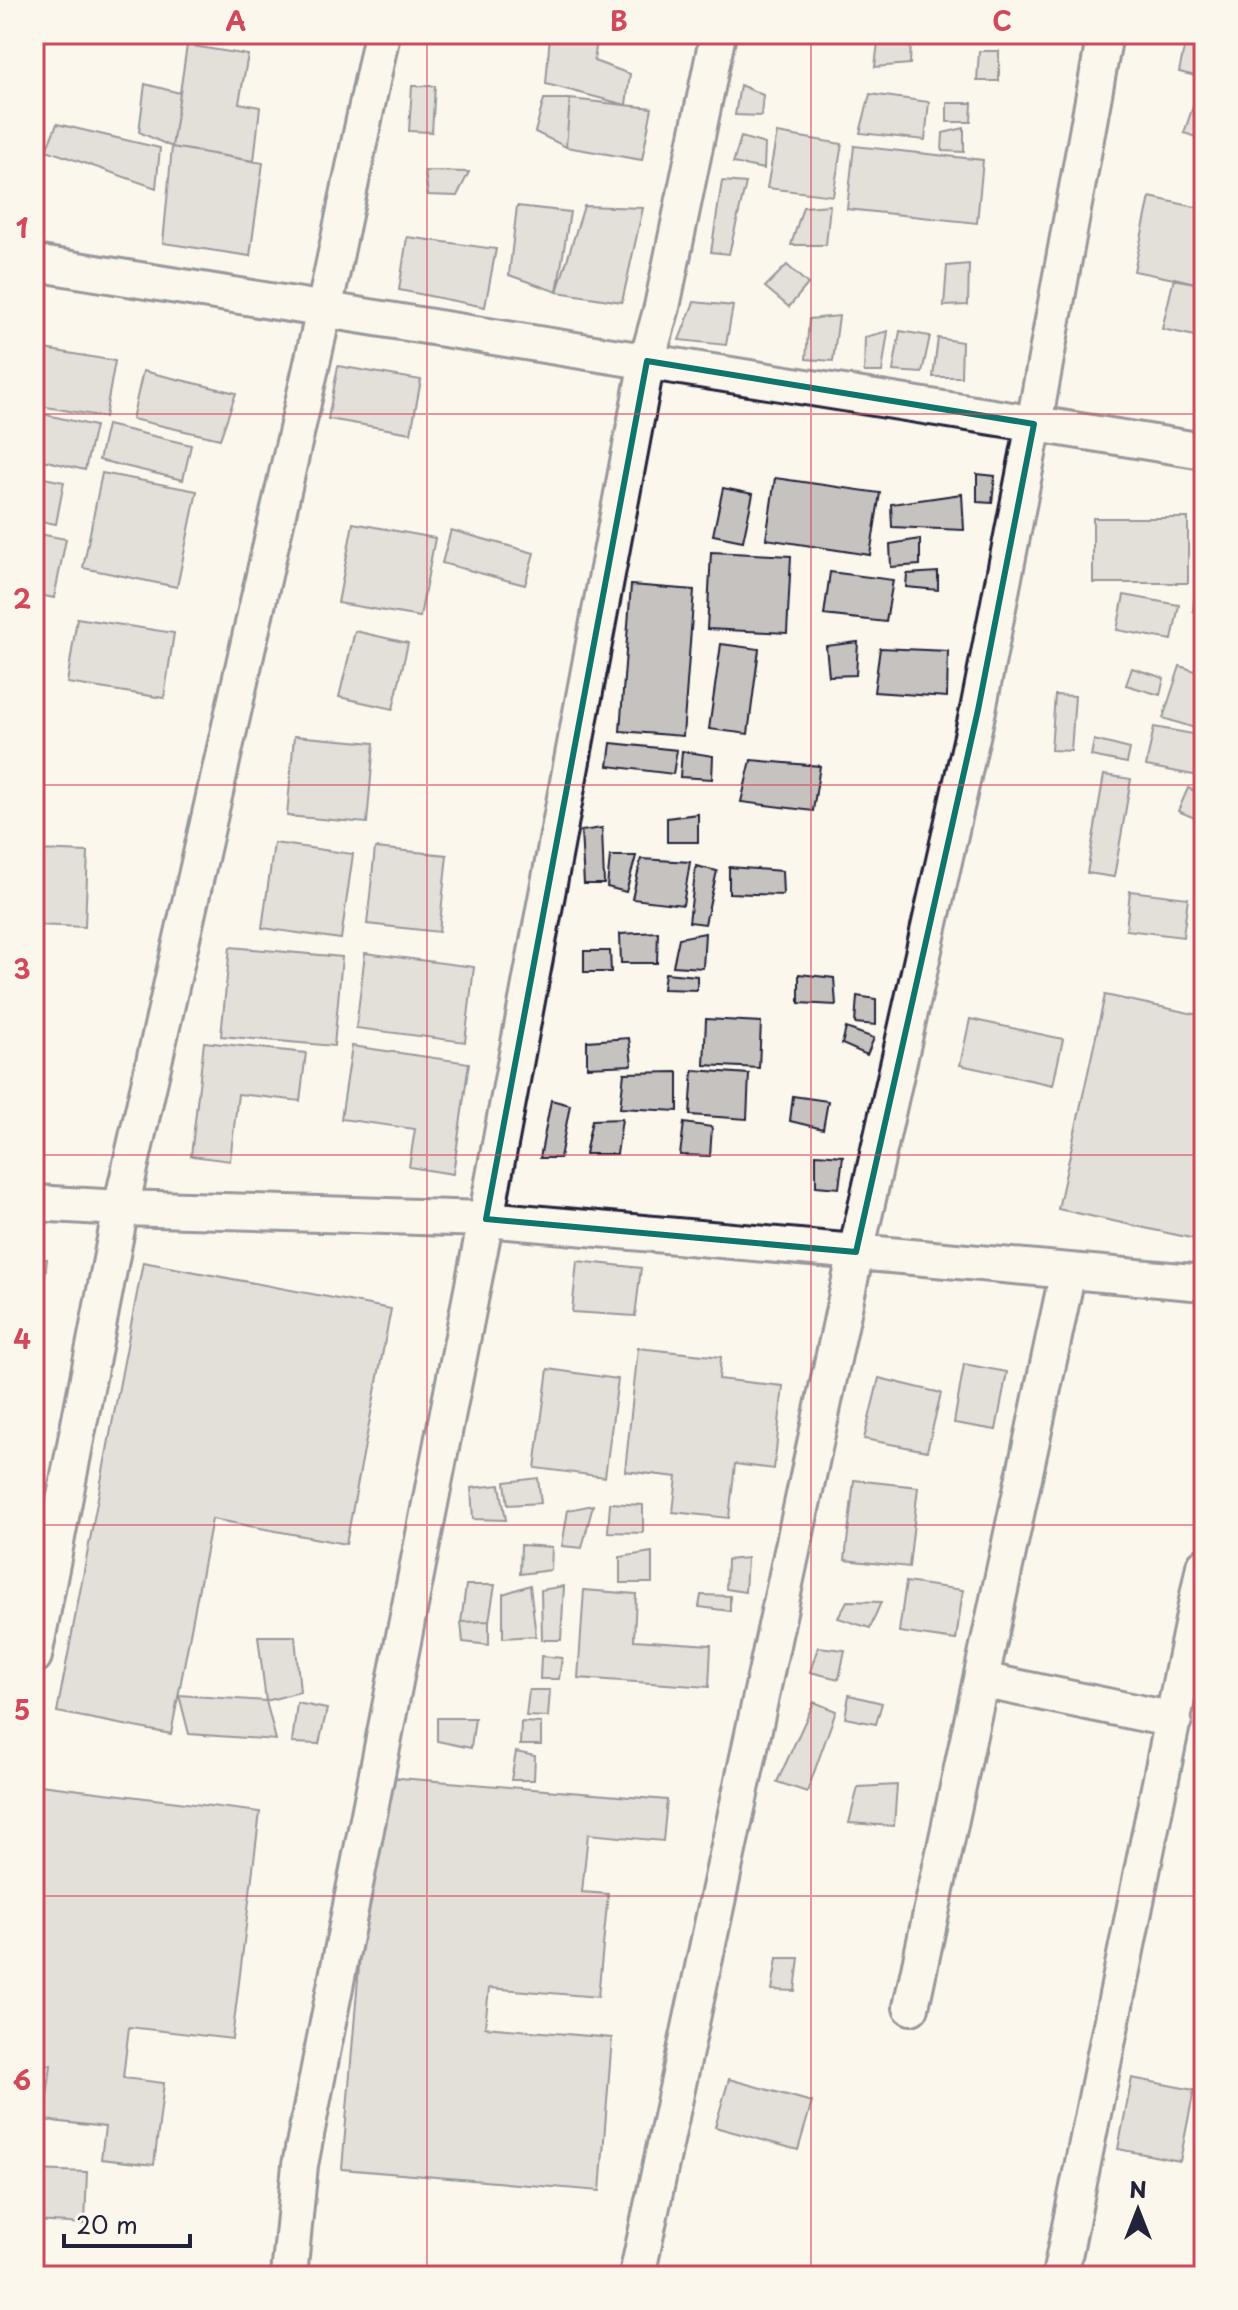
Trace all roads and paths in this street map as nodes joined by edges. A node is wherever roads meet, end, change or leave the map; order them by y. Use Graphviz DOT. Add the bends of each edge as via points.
graph roads {
  1 [pos="382,34"];
  2 [pos="718,34"];
  3 [pos="1105,34"];
  4 [pos="34,263"];
  5 [pos="324,310"];
  6 [pos="647,361"];
  7 [pos="1034,424"];
  8 [pos="1204,451"];
  9 [pos="34,1203"];
  10 [pos="121,1208"];
  11 [pos="486,1219"];
  12 [pos="856,1252"];
  13 [pos="1068,1271"];
  14 [pos="1204,1283"];
  15 [pos="1204,1566"];
  16 [pos="34,1656"];
  17 [pos="981,1680"];
  18 [pos="1174,1720"];
  19 [pos="911,2007"];
  20 [pos="289,2276"];
  21 [pos="637,2276"];
  22 [pos="1060,2276"];
  1 -- 5 [label="street"];
  2 -- 6 [label="street"];
  3 -- 7 [label="street"];
  4 -- 5 [label="street"];
  5 -- 6 [label="street"];
  5 -- 10 [label="street"];
  6 -- 7 [label="street"];
  6 -- 11 [label="street"];
  7 -- 8 [label="street"];
  7 -- 12 [label="street" via="978,710"];
  9 -- 10 [label="street"];
  10 -- 11 [label="street"];
  10 -- 16 [label="street"];
  11 -- 12 [label="street"];
  11 -- 20 [label="street" via="300,2165"];
  12 -- 13 [label="street"];
  12 -- 21 [label="street"];
  13 -- 14 [label="street"];
  13 -- 17 [label="street"];
  15 -- 18 [label="street"];
  17 -- 18 [label="street"];
  17 -- 19 [label="street"];
  18 -- 22 [label="street"];
}
